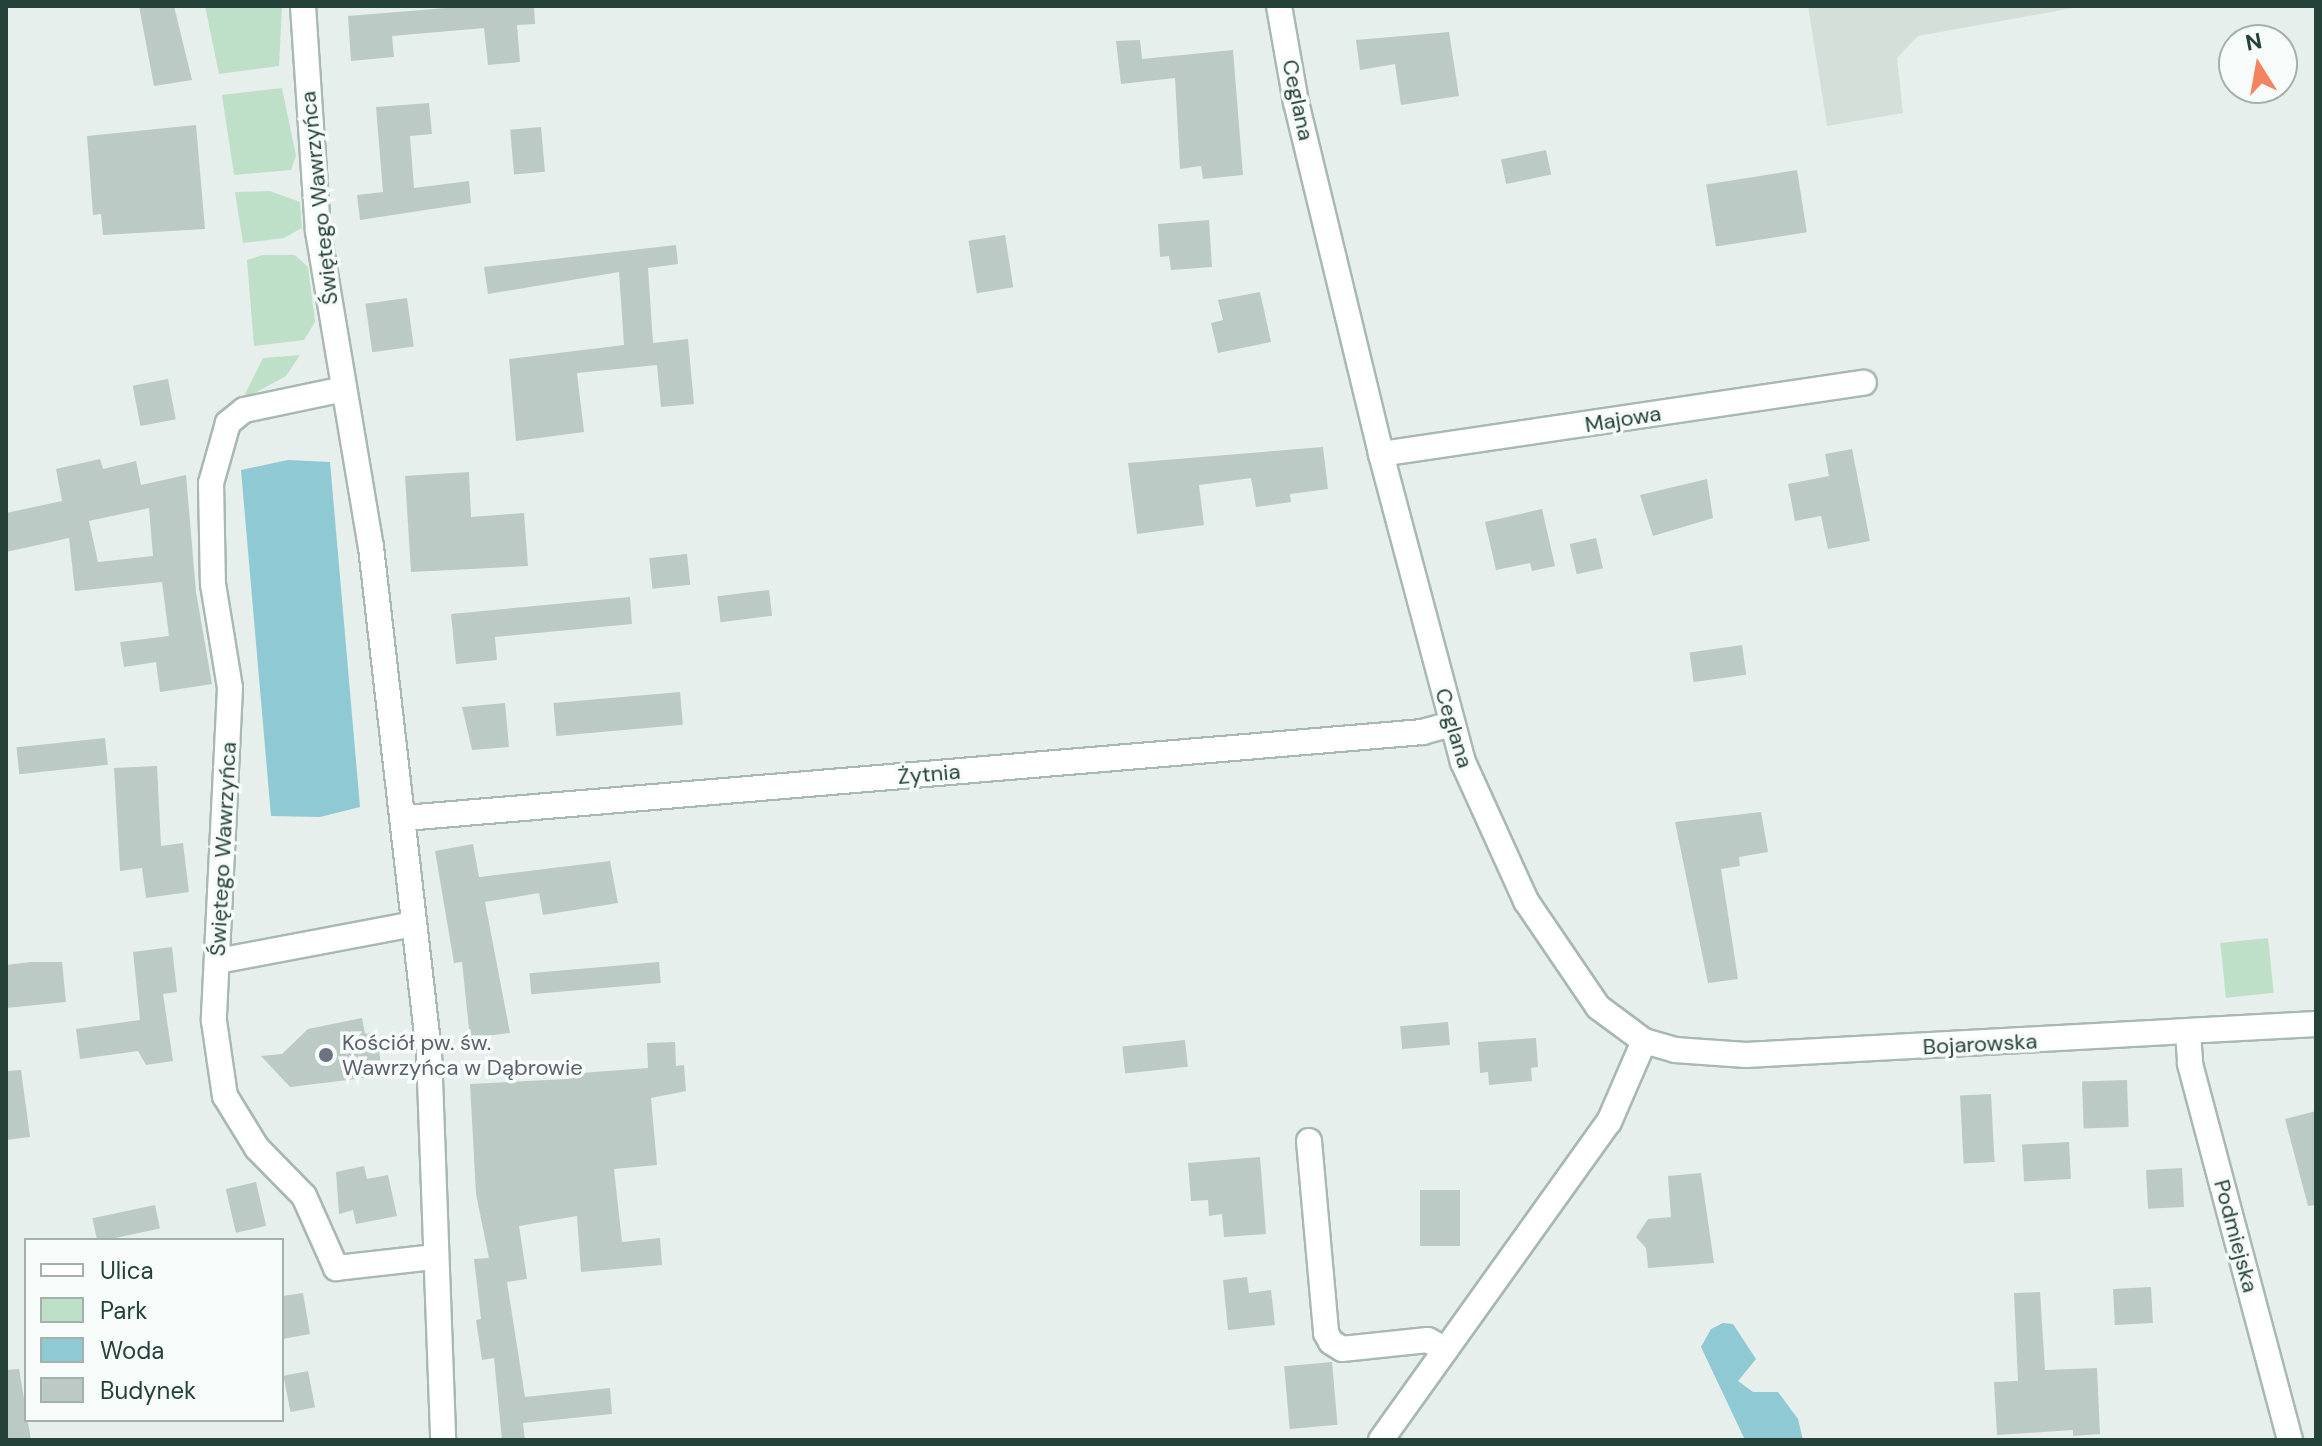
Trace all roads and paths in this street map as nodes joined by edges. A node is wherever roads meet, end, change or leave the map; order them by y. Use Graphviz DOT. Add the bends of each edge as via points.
graph roads {
  1 [pos="303,6"];
  2 [pos="1279,6"];
  3 [pos="1864,383"];
  4 [pos="344,389"];
  5 [pos="1381,454"];
  6 [pos="1451,724"];
  7 [pos="405,818"];
  8 [pos="413,924"];
  9 [pos="218,961"];
  10 [pos="2316,1024"];
  11 [pos="2188,1032"];
  12 [pos="1644,1041"];
  13 [pos="1309,1141"];
  14 [pos="434,1257"];
  15 [pos="1445,1350"];
  16 [pos="443,1440"];
  17 [pos="1381,1440"];
  18 [pos="2290,1440"];
  1 -- 4 [label="street, Świętego Wawrzyńca" via="318,231"];
  2 -- 5 [label="street, Ceglana" via="1296,102"];
  3 -- 5 [label="street, Majowa"];
  4 -- 7 [label="street, Świętego Wawrzyńca" via="371,547"];
  4 -- 9 [label="street, Świętego Wawrzyńca" via="244,410 228,423 211,483 213,584 230,688"];
  5 -- 6 [label="street, Ceglana"];
  6 -- 7 [label="street, Żytnia" via="1422,732"];
  6 -- 12 [label="street, Ceglana" via="1476,798 1548,939 1598,1007"];
  7 -- 8 [label="street, Świętego Wawrzyńca"];
  8 -- 9 [label="street"];
  8 -- 14 [label="street, Świętego Wawrzyńca" via="429,1052"];
  9 -- 14 [label="street, Świętego Wawrzyńca" via="214,1021 225,1096 257,1148 304,1196 336,1268"];
  10 -- 11 [label="street, Bojarowska"];
  11 -- 12 [label="street, Bojarowska" via="1746,1055 1675,1050"];
  11 -- 18 [label="street, Podmiejska" via="2190,1064"];
  12 -- 15 [label="street" via="1609,1122"];
  13 -- 15 [label="street" via="1331,1342 1342,1349 1428,1340"];
  14 -- 16 [label="street, Świętego Wawrzyńca"];
  15 -- 17 [label="street"];
}
